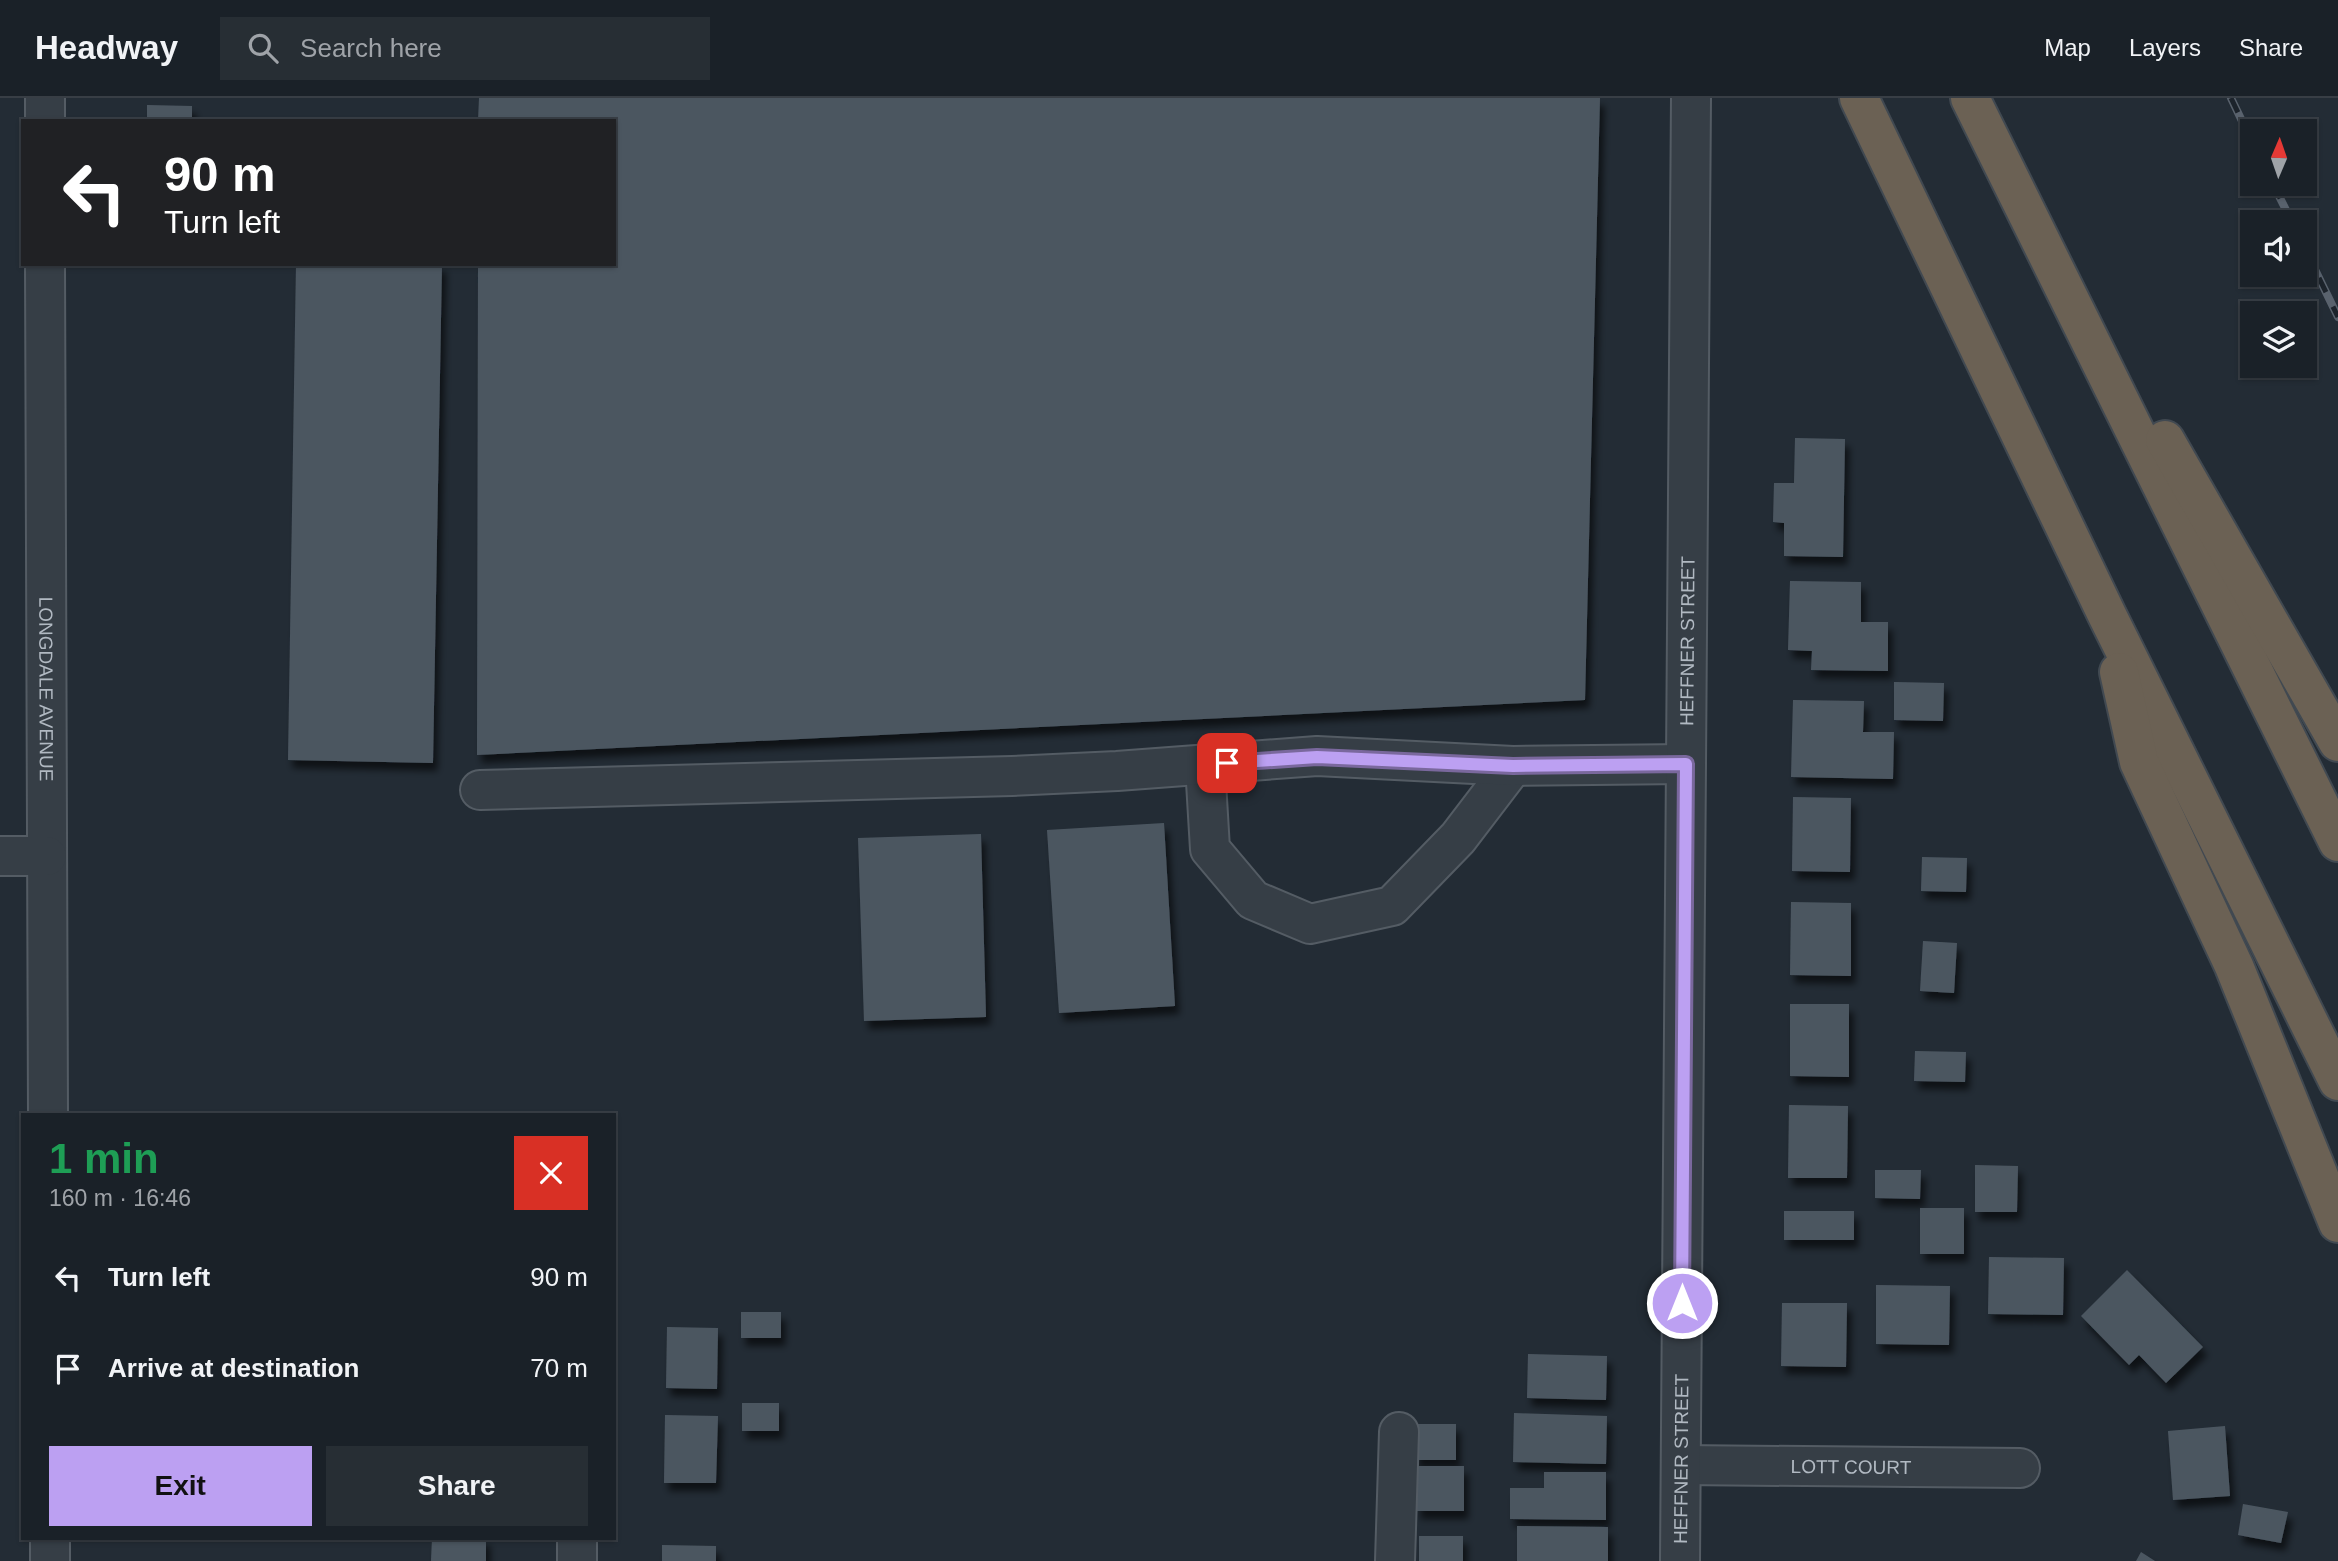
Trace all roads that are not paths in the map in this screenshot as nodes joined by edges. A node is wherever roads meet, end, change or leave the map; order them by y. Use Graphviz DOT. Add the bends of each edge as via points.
graph roads {
  1 [pos="45,98"];
  2 [pos="1691,98"];
  3 [pos="1859,98"];
  4 [pos="1971,99"];
  5 [pos="45,119"];
  6 [pos="46,266"];
  7 [pos="2107,615"];
  8 [pos="2338,742"];
  9 [pos="1686,764"];
  10 [pos="1205,765"];
  11 [pos="1513,766"];
  12 [pos="480,790"];
  13 [pos="2338,842"];
  14 [pos="0,856"];
  15 [pos="47,856"];
  16 [pos="2338,1081"];
  17 [pos="48,1113"];
  18 [pos="2338,1223"];
  19 [pos="1399,1433"];
  20 [pos="1681,1465"];
  21 [pos="2020,1468"];
  22 [pos="50,1540"];
  23 [pos="577,1540"];
  24 [pos="50,1561"];
  25 [pos="577,1561"];
  26 [pos="1395,1561"];
  27 [pos="1680,1561"];
  1 -- 5 [label="street"];
  2 -- 9 [label="street, HEFFNER STREET"];
  3 -- 7 [label="highway"];
  4 -- 8 [label="highway"];
  4 -- 13 [label="highway"];
  6 -- 15 [label="street, LONGDALE AVENUE"];
  7 -- 16 [label="highway"];
  7 -- 18 [label="highway" via="2139,762 2234,966"];
  9 -- 11 [label="street"];
  9 -- 20 [label="street, HEFFNER STREET"];
  10 -- 11 [label="street" via="1317,757"];
  10 -- 11 [label="street" via="1210,849 1253,900 1310,924 1392,906 1458,838"];
  10 -- 12 [label="street" via="1012,776"];
  14 -- 15 [label="street"];
  15 -- 17 [label="street, LONGDALE AVENUE"];
  19 -- 26 [label="street"];
  20 -- 21 [label="street, LOTT COURT"];
  20 -- 27 [label="street, HEFFNER STREET"];
  22 -- 24 [label="street"];
  23 -- 25 [label="street"];
}
